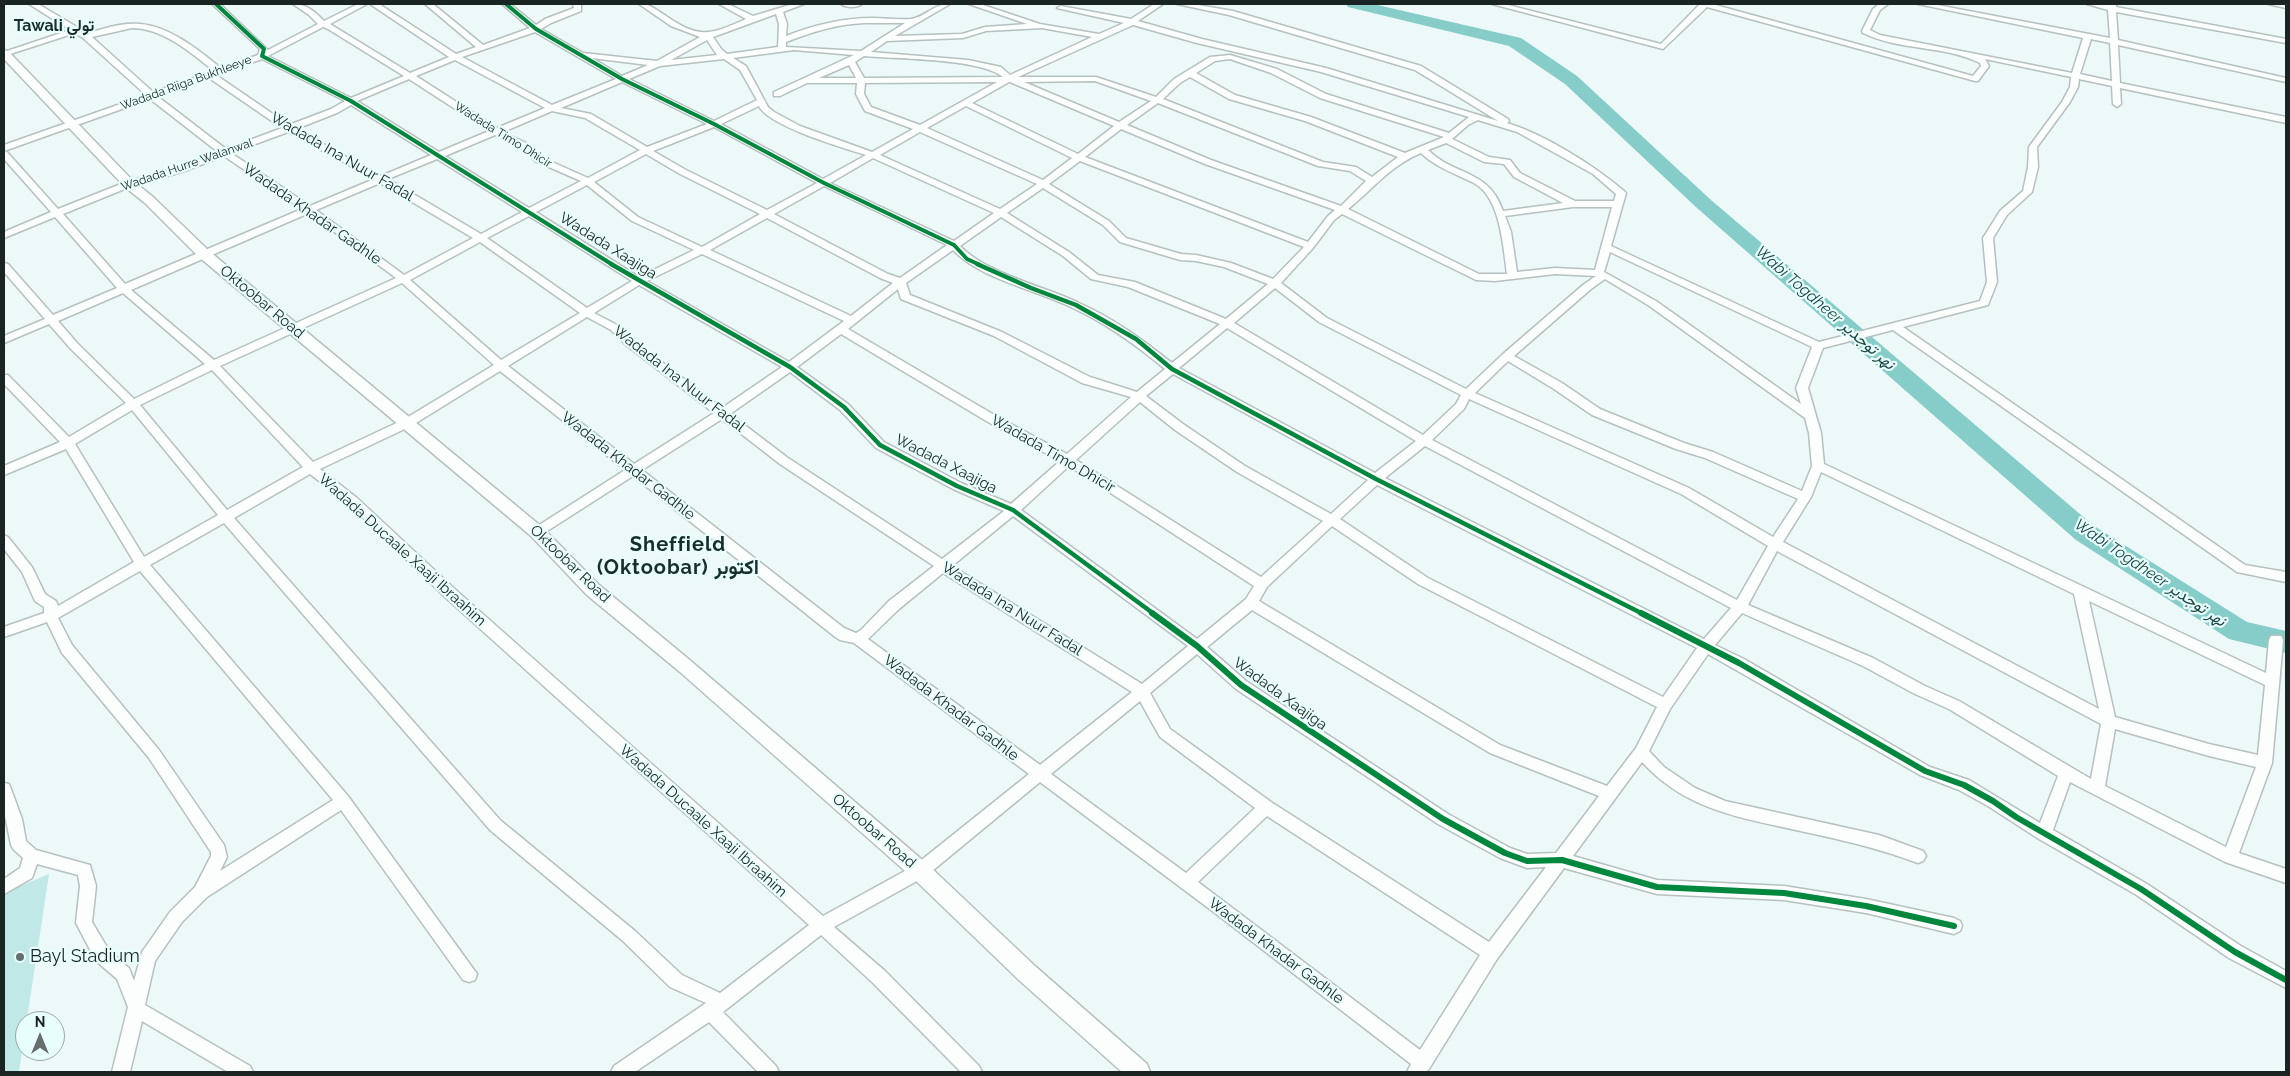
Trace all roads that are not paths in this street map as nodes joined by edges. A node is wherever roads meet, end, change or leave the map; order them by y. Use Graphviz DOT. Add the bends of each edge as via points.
graph roads {
  1 [pos="33,4"];
  2 [pos="216,4"];
  3 [pos="297,4"];
  4 [pos="363,4"];
  5 [pos="374,4"];
  6 [pos="429,4"];
  7 [pos="506,4"];
  8 [pos="588,4"];
  9 [pos="644,4"];
  10 [pos="723,4"];
  11 [pos="800,4"];
  12 [pos="845,4"];
  13 [pos="858,4"];
  14 [pos="946,4"];
  15 [pos="973,4"];
  16 [pos="1159,4"];
  17 [pos="1181,4"];
  18 [pos="1496,4"];
  19 [pos="1706,4"];
  20 [pos="1884,4"];
  21 [pos="1922,4"];
  22 [pos="2091,4"];
  23 [pos="2272,4"];
  24 [pos="578,5"];
  25 [pos="2112,6"];
  26 [pos="2286,6"];
  27 [pos="1061,8"];
  28 [pos="778,10"];
  29 [pos="752,18"];
  30 [pos="914,21"];
  31 [pos="1132,22"];
  32 [pos="322,25"];
  33 [pos="1042,26"];
  34 [pos="536,29"];
  35 [pos="1866,31"];
  36 [pos="81,33"];
  37 [pos="708,36"];
  38 [pos="1098,36"];
  39 [pos="2088,36"];
  40 [pos="887,39"];
  41 [pos="2113,41"];
  42 [pos="2286,41"];
  43 [pos="782,45"];
  44 [pos="481,46"];
  45 [pos="4,54"];
  46 [pos="576,54"];
  47 [pos="864,54"];
  48 [pos="262,56"];
  49 [pos="455,57"];
  50 [pos="726,57"];
  51 [pos="851,61"];
  52 [pos="658,64"];
  53 [pos="1191,74"];
  54 [pos="211,75"];
  55 [pos="2075,75"];
  56 [pos="410,76"];
  57 [pos="1010,78"];
  58 [pos="622,79"];
  59 [pos="860,80"];
  60 [pos="2286,80"];
  61 [pos="806,81"];
  62 [pos="2116,84"];
  63 [pos="777,94"];
  64 [pos="152,96"];
  65 [pos="1157,100"];
  66 [pos="351,101"];
  67 [pos="762,101"];
  68 [pos="966,104"];
  69 [pos="2117,104"];
  70 [pos="551,108"];
  71 [pos="1476,117"];
  72 [pos="2286,120"];
  73 [pos="73,123"];
  74 [pos="714,124"];
  75 [pos="1122,124"];
  76 [pos="288,128"];
  77 [pos="921,130"];
  78 [pos="1520,130"];
  79 [pos="497,132"];
  80 [pos="1448,138"];
  81 [pos="4,148"];
  82 [pos="647,150"];
  83 [pos="1424,150"];
  84 [pos="225,153"];
  85 [pos="4,154"];
  86 [pos="873,155"];
  87 [pos="438,156"];
  88 [pos="1405,156"];
  89 [pos="1079,158"];
  90 [pos="381,179"];
  91 [pos="588,181"];
  92 [pos="1372,181"];
  93 [pos="824,183"];
  94 [pos="1042,183"];
  95 [pos="129,184"];
  96 [pos="1573,204"];
  97 [pos="1617,204"];
  98 [pos="310,210"];
  99 [pos="1340,210"];
  100 [pos="529,211"];
  101 [pos="1000,212"];
  102 [pos="59,214"];
  103 [pos="767,214"];
  104 [pos="1500,214"];
  105 [pos="4,235"];
  106 [pos="482,239"];
  107 [pos="954,246"];
  108 [pos="1310,246"];
  109 [pos="1606,247"];
  110 [pos="701,252"];
  111 [pos="204,254"];
  112 [pos="4,266"];
  113 [pos="1602,274"];
  114 [pos="1512,276"];
  115 [pos="403,279"];
  116 [pos="638,281"];
  117 [pos="901,282"];
  118 [pos="1275,283"];
  119 [pos="124,288"];
  120 [pos="588,314"];
  121 [pos="851,320"];
  122 [pos="51,321"];
  123 [pos="1225,322"];
  124 [pos="1894,326"];
  125 [pos="294,328"];
  126 [pos="841,330"];
  127 [pos="4,340"];
  128 [pos="1818,346"];
  129 [pos="1507,356"];
  130 [pos="213,365"];
  131 [pos="500,365"];
  132 [pos="790,367"];
  133 [pos="1172,369"];
  134 [pos="4,378"];
  135 [pos="1467,394"];
  136 [pos="1139,396"];
  137 [pos="134,404"];
  138 [pos="722,413"];
  139 [pos="1810,416"];
  140 [pos="407,423"];
  141 [pos="1424,441"];
  142 [pos="68,443"];
  143 [pos="1068,460"];
  144 [pos="1818,466"];
  145 [pos="311,468"];
  146 [pos="634,470"];
  147 [pos="4,471"];
  148 [pos="1376,479"];
  149 [pos="1805,497"];
  150 [pos="1012,510"];
  151 [pos="226,517"];
  152 [pos="1332,520"];
  153 [pos="537,532"];
  154 [pos="4,540"];
  155 [pos="1775,544"];
  156 [pos="142,564"];
  157 [pos="942,566"];
  158 [pos="2286,578"];
  159 [pos="1262,584"];
  160 [pos="2080,591"];
  161 [pos="1251,602"];
  162 [pos="1740,607"];
  163 [pos="50,616"];
  164 [pos="4,632"];
  165 [pos="857,638"];
  166 [pos="2276,640"];
  167 [pos="1197,646"];
  168 [pos="1706,646"];
  169 [pos="2273,682"];
  170 [pos="1142,691"];
  171 [pos="1665,705"];
  172 [pos="2109,721"];
  173 [pos="1641,752"];
  174 [pos="2265,763"];
  175 [pos="2066,773"];
  176 [pos="1041,775"];
  177 [pos="2097,788"];
  178 [pos="4,789"];
  179 [pos="1611,794"];
  180 [pos="343,801"];
  181 [pos="1266,808"];
  182 [pos="2044,834"];
  183 [pos="32,856"];
  184 [pos="1918,856"];
  185 [pos="2230,857"];
  186 [pos="1562,860"];
  187 [pos="920,871"];
  188 [pos="2286,876"];
  189 [pos="1186,882"];
  190 [pos="4,887"];
  191 [pos="201,892"];
  192 [pos="820,926"];
  193 [pos="1954,926"];
  194 [pos="1491,953"];
  195 [pos="469,974"];
  196 [pos="2286,980"];
  197 [pos="716,1007"];
  198 [pos="137,1009"];
  199 [pos="1420,1068"];
  200 [pos="626,1071"];
  201 [pos="121,1072"];
  202 [pos="244,1072"];
  203 [pos="770,1072"];
  204 [pos="973,1072"];
  205 [pos="1140,1072"];
  1 -- 36 [label="street, Wadada Khadar Gadhle"];
  2 -- 48 [label="street" via="264,49"];
  3 -- 32 [label="street, Wadada Timo Dhicir" via="312,13"];
  4 -- 32 [label="street, Wadada Riiga Bukhleeye"];
  5 -- 49 [label="street"];
  6 -- 44 [label="street"];
  7 -- 34 [label="street"];
  8 -- 24 [label="street, Wadada Hurre Walanwal"];
  9 -- 37 [label="street" via="694,35"];
  10 -- 29 [label="street"];
  11 -- 28 [label="street"];
  12 -- 13 [label="street"];
  14 -- 30 [label="street"];
  15 -- 33 [label="street"];
  16 -- 31 [label="street"];
  17 -- 78 [label="street" via="1230,13 1418,68"];
  18 -- 19 [label="street" via="1663,47"];
  19 -- 35 [label="street" via="1974,79 1985,66 1977,57 1966,53 1878,37"];
  20 -- 35 [label="street" via="1877,8"];
  21 -- 39 [label="street"];
  22 -- 25 [label="street"];
  23 -- 26 [label="street"];
  24 -- 34 [label="street, Wadada Hurre Walanwal" via="578,9"];
  25 -- 41 [label="street"];
  25 -- 42 [label="street"];
  27 -- 31 [label="street"];
  28 -- 29 [label="street"];
  28 -- 43 [label="street" via="783,24"];
  29 -- 37 [label="street"];
  30 -- 40 [label="street"];
  30 -- 43 [label="street" via="880,20 816,27"];
  31 -- 38 [label="street"];
  31 -- 71 [label="street" via="1323,70"];
  32 -- 48 [label="street, Wadada Riiga Bukhleeye"];
  32 -- 56 [label="street, Wadada Timo Dhicir" via="331,27"];
  33 -- 38 [label="street"];
  33 -- 40 [label="street" via="985,29 963,36"];
  34 -- 44 [label="street, Wadada Hurre Walanwal"];
  34 -- 46 [label="street"];
  35 -- 55 [label="street"];
  36 -- 45 [label="street"];
  36 -- 54 [label="street" via="128,26 148,27 202,57 214,67"];
  36 -- 64 [label="street, Wadada Khadar Gadhle"];
  37 -- 50 [label="street"];
  37 -- 52 [label="street"];
  38 -- 57 [label="street"];
  39 -- 41 [label="street"];
  39 -- 55 [label="street"];
  40 -- 47 [label="street"];
  41 -- 60 [label="street"];
  41 -- 62 [label="street"];
  43 -- 47 [label="street"];
  43 -- 50 [label="street"];
  44 -- 49 [label="street, Wadada Hurre Walanwal"];
  45 -- 73 [label="street, Oktoobar Road"];
  46 -- 52 [label="street"];
  46 -- 58 [label="street"];
  47 -- 51 [label="street"];
  47 -- 57 [label="street" via="968,62 998,70"];
  48 -- 54 [label="street, Wadada Riiga Bukhleeye"];
  48 -- 66 [label="street, Wadada Xaajiga"];
  49 -- 56 [label="street, Wadada Hurre Walanwal"];
  49 -- 70 [label="street"];
  50 -- 52 [label="street"];
  50 -- 67 [label="street" via="744,68"];
  51 -- 59 [label="street"];
  51 -- 61 [label="street"];
  52 -- 58 [label="street"];
  53 -- 65 [label="street" via="1170,85"];
  53 -- 80 [label="street" via="1213,59 1222,56 1234,58 1274,71 1323,96"];
  53 -- 88 [label="street" via="1232,97 1308,119"];
  54 -- 64 [label="street, Wadada Riiga Bukhleeye"];
  54 -- 76 [label="street, Wadada Ina Nuur Fadal"];
  55 -- 62 [label="street"];
  55 -- 124 [label="street" via="2074,88 2066,102 2033,146 2033,166 2027,192 2003,213 1988,238 1992,282 1984,303"];
  56 -- 66 [label="street, Wadada Hurre Walanwal"];
  56 -- 79 [label="street, Wadada Timo Dhicir"];
  57 -- 59 [label="street"];
  57 -- 65 [label="street" via="1096,79"];
  57 -- 68 [label="street"];
  57 -- 75 [label="street"];
  58 -- 70 [label="street"];
  58 -- 74 [label="street"];
  59 -- 61 [label="street"];
  59 -- 77 [label="street" via="860,94 868,109"];
  61 -- 63 [label="street"];
  62 -- 69 [label="street"];
  62 -- 72 [label="street"];
  64 -- 73 [label="street, Wadada Riiga Bukhleeye"];
  64 -- 84 [label="street, Wadada Khadar Gadhle"];
  65 -- 75 [label="street"];
  65 -- 92 [label="street" via="1320,164 1353,169"];
  66 -- 76 [label="street, Wadada Hurre Walanwal"];
  66 -- 87 [label="street, Wadada Xaajiga"];
  67 -- 74 [label="street"];
  67 -- 86 [label="street" via="771,114 797,128"];
  68 -- 77 [label="street"];
  68 -- 89 [label="street"];
  70 -- 79 [label="street"];
  70 -- 82 [label="street" via="588,116"];
  71 -- 78 [label="street"];
  71 -- 80 [label="street"];
  73 -- 81 [label="street, Wadada Riiga Bukhleeye"];
  73 -- 95 [label="street, Oktoobar Road"];
  74 -- 82 [label="street"];
  74 -- 93 [label="street"];
  75 -- 89 [label="street"];
  75 -- 99 [label="street" via="1208,162"];
  76 -- 84 [label="street, Wadada Hurre Walanwal"];
  76 -- 90 [label="street, Wadada Ina Nuur Fadal"];
  77 -- 86 [label="street"];
  77 -- 94 [label="street"];
  78 -- 97 [label="street" via="1596,172 1621,193"];
  79 -- 87 [label="street"];
  79 -- 91 [label="street, Wadada Timo Dhicir" via="523,145 538,159"];
  80 -- 83 [label="street"];
  80 -- 96 [label="street" via="1487,160 1508,162 1517,175"];
  82 -- 91 [label="street"];
  82 -- 103 [label="street"];
  83 -- 88 [label="street"];
  83 -- 104 [label="street" via="1432,160 1480,183 1494,197"];
  84 -- 95 [label="street, Wadada Hurre Walanwal"];
  84 -- 98 [label="street, Wadada Khadar Gadhle"];
  85 -- 102 [label="street, Wadada Ducaale Xaaji Ibraahim"];
  86 -- 93 [label="street"];
  86 -- 101 [label="street"];
  87 -- 90 [label="street"];
  87 -- 100 [label="street, Wadada Xaajiga"];
  88 -- 92 [label="street"];
  89 -- 94 [label="street"];
  89 -- 108 [label="street"];
  90 -- 98 [label="street"];
  90 -- 106 [label="street, Wadada Ina Nuur Fadal"];
  91 -- 100 [label="street"];
  91 -- 110 [label="street, Wadada Timo Dhicir" via="635,219"];
  92 -- 99 [label="street"];
  93 -- 103 [label="street"];
  93 -- 107 [label="street"];
  94 -- 101 [label="street"];
  94 -- 118 [label="street" via="1106,223 1123,240 1180,257 1227,265"];
  95 -- 102 [label="street, Wadada Hurre Walanwal"];
  95 -- 111 [label="street, Oktoobar Road"];
  96 -- 97 [label="street"];
  96 -- 104 [label="street"];
  97 -- 109 [label="street"];
  98 -- 111 [label="street"];
  98 -- 115 [label="street, Wadada Khadar Gadhle"];
  99 -- 108 [label="street"];
  99 -- 114 [label="street" via="1476,277 1488,280"];
  100 -- 106 [label="street"];
  100 -- 116 [label="street, Wadada Xaajiga"];
  101 -- 107 [label="street"];
  101 -- 123 [label="street" via="1066,254 1095,277 1131,284"];
  102 -- 105 [label="street, Wadada Hurre Walanwal"];
  102 -- 119 [label="street, Wadada Ducaale Xaaji Ibraahim"];
  103 -- 110 [label="street"];
  103 -- 117 [label="street"];
  104 -- 114 [label="street"];
  106 -- 115 [label="street"];
  106 -- 120 [label="street, Wadada Ina Nuur Fadal"];
  107 -- 117 [label="street"];
  107 -- 133 [label="street" via="967,259 1076,305 1136,338"];
  108 -- 118 [label="street"];
  109 -- 113 [label="street"];
  109 -- 128 [label="street"];
  110 -- 116 [label="street"];
  110 -- 121 [label="street, Wadada Timo Dhicir"];
  111 -- 119 [label="street"];
  111 -- 125 [label="street, Oktoobar Road"];
  112 -- 122 [label="street"];
  113 -- 114 [label="street" via="1558,272"];
  113 -- 129 [label="street"];
  113 -- 139 [label="street" via="1652,304"];
  115 -- 125 [label="street"];
  115 -- 131 [label="street, Wadada Khadar Gadhle"];
  116 -- 120 [label="street"];
  116 -- 132 [label="street, Wadada Xaajiga"];
  117 -- 121 [label="street"];
  117 -- 136 [label="street" via="905,297 998,334 1086,380"];
  118 -- 123 [label="street"];
  118 -- 135 [label="street" via="1323,320"];
  119 -- 122 [label="street"];
  119 -- 130 [label="street, Wadada Ducaale Xaaji Ibraahim"];
  120 -- 131 [label="street"];
  120 -- 138 [label="street, Wadada Ina Nuur Fadal" via="615,328"];
  121 -- 126 [label="street"];
  122 -- 127 [label="street"];
  122 -- 137 [label="street"];
  123 -- 133 [label="street"];
  123 -- 141 [label="street"];
  124 -- 128 [label="street"];
  124 -- 158 [label="street" via="2242,569"];
  125 -- 130 [label="street"];
  125 -- 140 [label="street, Oktoobar Road"];
  126 -- 132 [label="street"];
  126 -- 143 [label="street, Wadada Timo Dhicir"];
  128 -- 139 [label="street" via="1802,388"];
  129 -- 135 [label="street"];
  129 -- 149 [label="street" via="1596,412 1709,455"];
  130 -- 137 [label="street"];
  130 -- 145 [label="street, Wadada Ducaale Xaaji Ibraahim"];
  131 -- 140 [label="street"];
  131 -- 146 [label="street, Wadada Khadar Gadhle"];
  132 -- 138 [label="street"];
  132 -- 150 [label="street, Wadada Xaajiga" via="844,407 880,445 957,486"];
  133 -- 136 [label="street"];
  133 -- 148 [label="street"];
  134 -- 142 [label="street"];
  135 -- 141 [label="street" via="1460,406"];
  135 -- 155 [label="street" via="1685,491"];
  136 -- 143 [label="street"];
  136 -- 152 [label="street" via="1178,427 1241,469"];
  137 -- 142 [label="street"];
  137 -- 151 [label="street"];
  138 -- 146 [label="street"];
  138 -- 157 [label="street, Wadada Ina Nuur Fadal" via="784,461"];
  139 -- 144 [label="street"];
  140 -- 145 [label="street"];
  140 -- 153 [label="street, Oktoobar Road"];
  141 -- 148 [label="street"];
  141 -- 162 [label="street"];
  142 -- 147 [label="street"];
  142 -- 156 [label="street"];
  143 -- 150 [label="street"];
  143 -- 159 [label="street, Wadada Timo Dhicir"];
  144 -- 149 [label="street"];
  144 -- 160 [label="street"];
  145 -- 151 [label="street"];
  145 -- 192 [label="street, Wadada Ducaale Xaaji Ibraahim" via="353,501 460,602"];
  146 -- 153 [label="street"];
  146 -- 165 [label="street, Wadada Khadar Gadhle" via="838,632"];
  148 -- 152 [label="street"];
  148 -- 168 [label="street"];
  149 -- 155 [label="street"];
  150 -- 157 [label="street"];
  150 -- 167 [label="street, Wadada Xaajiga"];
  151 -- 156 [label="street"];
  151 -- 197 [label="street" via="495,825 629,936 676,982"];
  152 -- 159 [label="street"];
  152 -- 171 [label="street" via="1423,581"];
  153 -- 187 [label="street, Oktoobar Road" via="593,590"];
  154 -- 163 [label="street" via="27,570 40,597 51,605"];
  155 -- 162 [label="street"];
  155 -- 172 [label="street"];
  156 -- 163 [label="street"];
  156 -- 180 [label="street"];
  157 -- 165 [label="street" via="894,605 866,634"];
  157 -- 170 [label="street, Wadada Ina Nuur Fadal"];
  159 -- 161 [label="street"];
  160 -- 169 [label="street"];
  160 -- 172 [label="street"];
  161 -- 167 [label="street"];
  161 -- 179 [label="street" via="1495,749"];
  162 -- 168 [label="street"];
  162 -- 175 [label="street" via="1868,662 1954,705"];
  163 -- 164 [label="street"];
  163 -- 191 [label="street" via="67,649 154,754 219,850"];
  165 -- 176 [label="street, Wadada Khadar Gadhle"];
  166 -- 169 [label="street"];
  167 -- 170 [label="street"];
  167 -- 186 [label="street, Wadada Xaajiga" via="1241,685 1443,819 1506,853 1528,860"];
  168 -- 171 [label="street"];
  168 -- 182 [label="street" via="1925,771 1964,785 1994,801"];
  169 -- 174 [label="street"];
  170 -- 176 [label="street"];
  170 -- 181 [label="street" via="1165,733"];
  171 -- 173 [label="street"];
  172 -- 174 [label="street"];
  172 -- 177 [label="street"];
  173 -- 179 [label="street"];
  173 -- 184 [label="street" via="1659,771 1690,794 1724,807 1879,842"];
  174 -- 185 [label="street"];
  175 -- 177 [label="street"];
  175 -- 182 [label="street"];
  176 -- 187 [label="street"];
  176 -- 189 [label="street, Wadada Khadar Gadhle"];
  177 -- 185 [label="street"];
  178 -- 183 [label="street" via="20,845"];
  179 -- 186 [label="street"];
  180 -- 191 [label="street"];
  180 -- 195 [label="street"];
  181 -- 189 [label="street"];
  181 -- 194 [label="street"];
  182 -- 196 [label="street"];
  183 -- 190 [label="street" via="26,873"];
  183 -- 198 [label="street" via="84,870 88,886 84,923 102,955 123,974"];
  185 -- 188 [label="street"];
  186 -- 193 [label="street, Wadada Xaajiga" via="1657,887 1784,893 1866,906"];
  186 -- 194 [label="street"];
  187 -- 192 [label="street"];
  187 -- 205 [label="street, Oktoobar Road" via="1028,974"];
  189 -- 199 [label="street, Wadada Khadar Gadhle"];
  191 -- 198 [label="street" via="176,916 148,958"];
  192 -- 197 [label="street"];
  192 -- 204 [label="street, Wadada Ducaale Xaaji Ibraahim" via="879,977"];
  194 -- 199 [label="street"];
  197 -- 200 [label="street"];
  197 -- 203 [label="street"];
  198 -- 201 [label="street"];
  198 -- 202 [label="street"];
}
